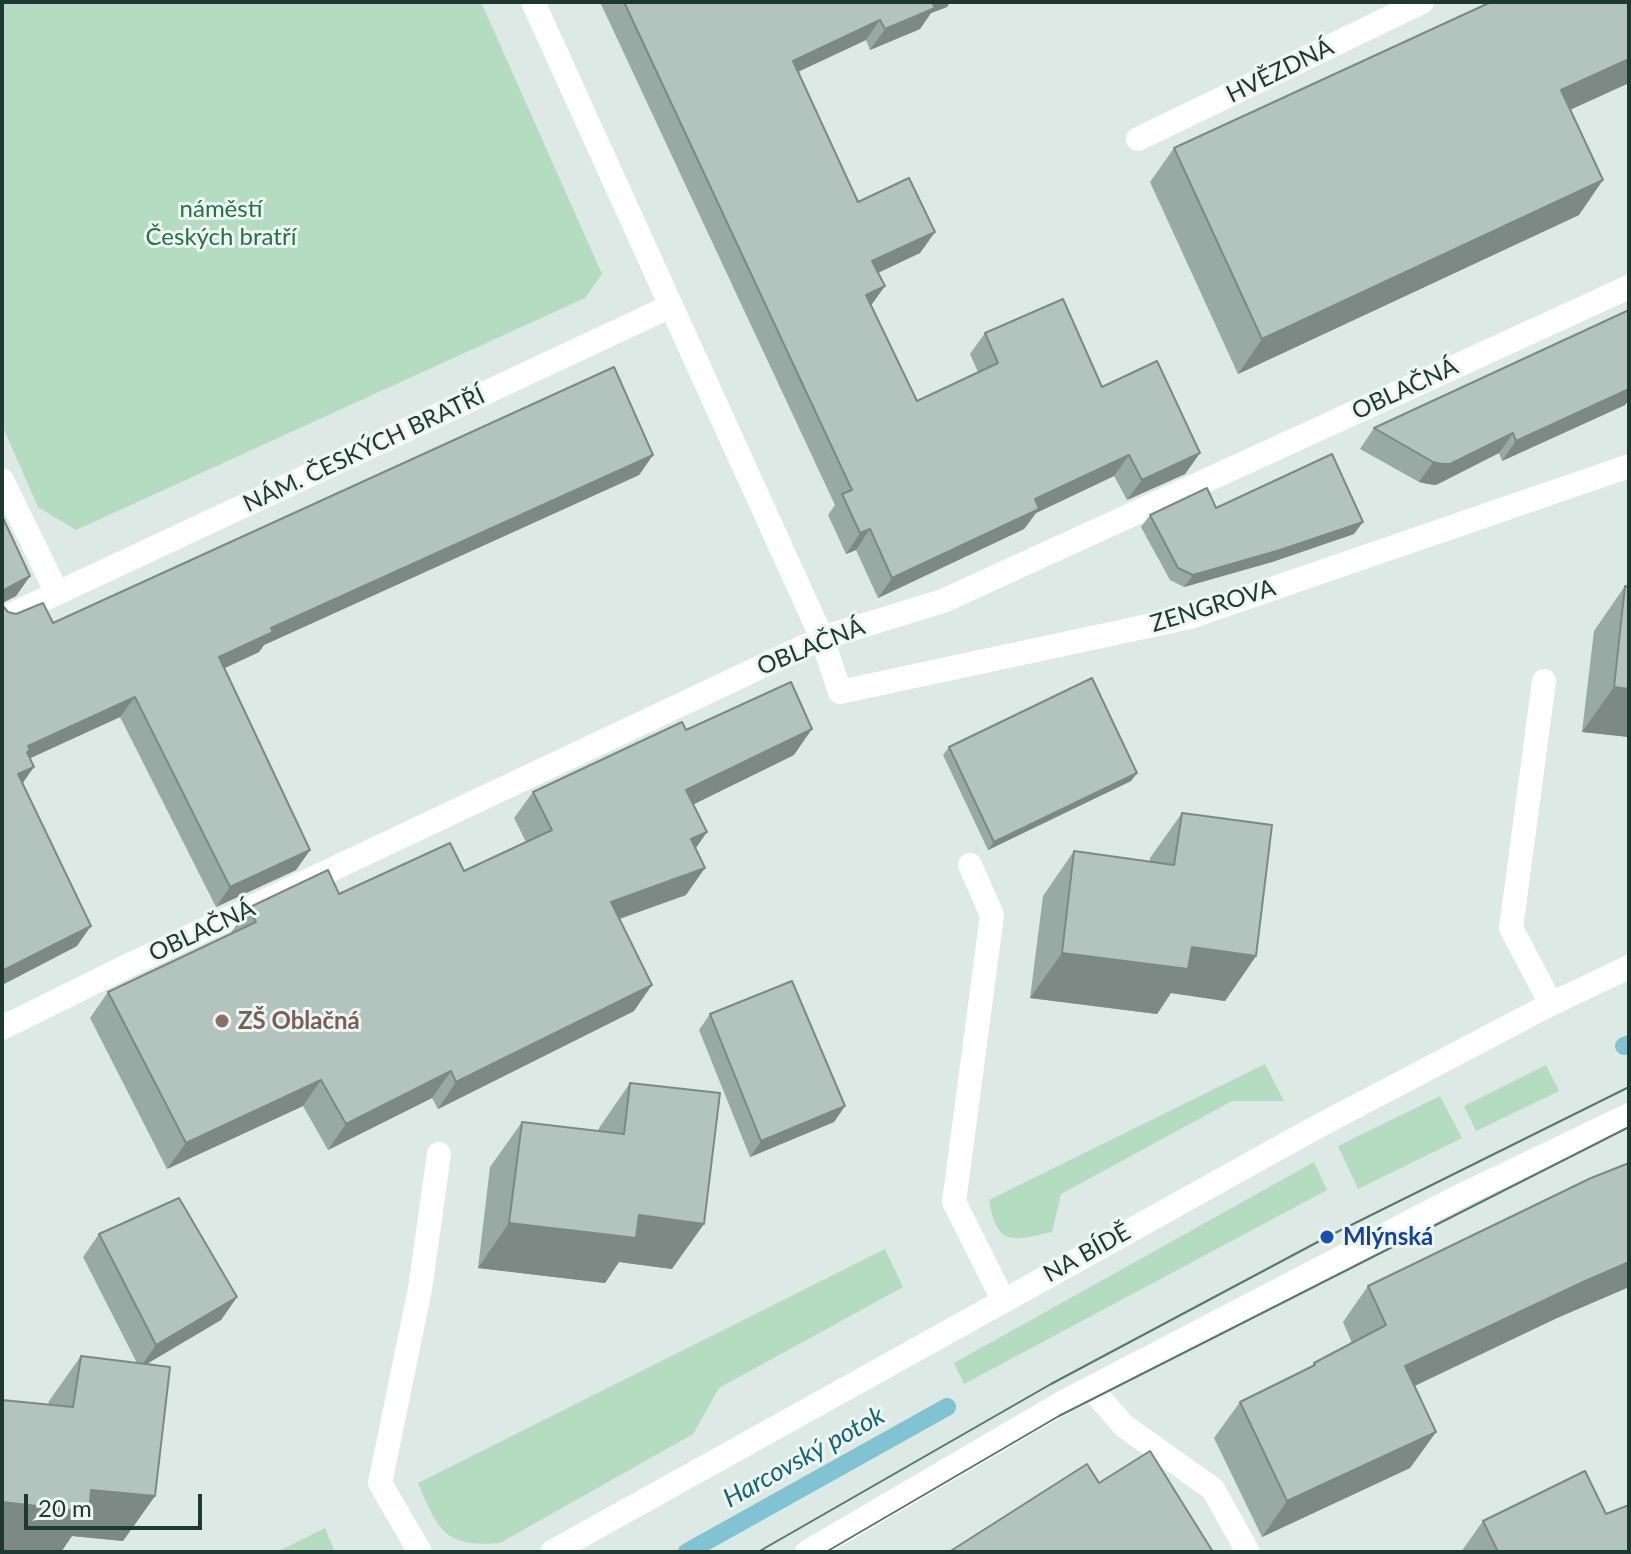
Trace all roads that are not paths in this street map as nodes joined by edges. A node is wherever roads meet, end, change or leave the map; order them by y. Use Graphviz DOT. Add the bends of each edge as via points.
graph roads {
  1 [pos="533,2"];
  2 [pos="1422,2"];
  3 [pos="1138,139"];
  4 [pos="1629,287"];
  5 [pos="671,306"];
  6 [pos="1629,466"];
  7 [pos="2,480"];
  8 [pos="57,593"];
  9 [pos="2,619"];
  10 [pos="822,638"];
  11 [pos="1544,681"];
  12 [pos="970,865"];
  13 [pos="1629,967"];
  14 [pos="1551,1004"];
  15 [pos="2,1028"];
  16 [pos="1629,1115"];
  17 [pos="439,1154"];
  18 [pos="1003,1300"];
  19 [pos="1091,1388"];
  20 [pos="420,1552"];
  21 [pos="552,1552"];
  22 [pos="807,1552"];
  23 [pos="1248,1552"];
  1 -- 5 [label="street"];
  2 -- 3 [label="street, HVĚZDNÁ"];
  4 -- 10 [label="street, OBLAČNÁ" via="943,601"];
  5 -- 8 [label="street, NÁM. ČESKÝCH BRATŘÍ"];
  5 -- 10 [label="street"];
  6 -- 10 [label="street, ZENGROVA" via="1190,617 840,692"];
  7 -- 8 [label="street"];
  8 -- 9 [label="street, NÁM. ČESKÝCH BRATŘÍ"];
  10 -- 15 [label="street, OBLAČNÁ"];
  11 -- 14 [label="street" via="1511,928"];
  12 -- 18 [label="street" via="992,915 954,1202"];
  13 -- 14 [label="street, NA BÍDĚ"];
  14 -- 18 [label="street, NA BÍDĚ"];
  16 -- 19 [label="street" via="1460,1196"];
  17 -- 20 [label="street" via="420,1289 380,1483"];
  18 -- 21 [label="street, NA BÍDĚ"];
  19 -- 22 [label="street"];
  19 -- 23 [label="street" via="1124,1426 1213,1489"];
}
